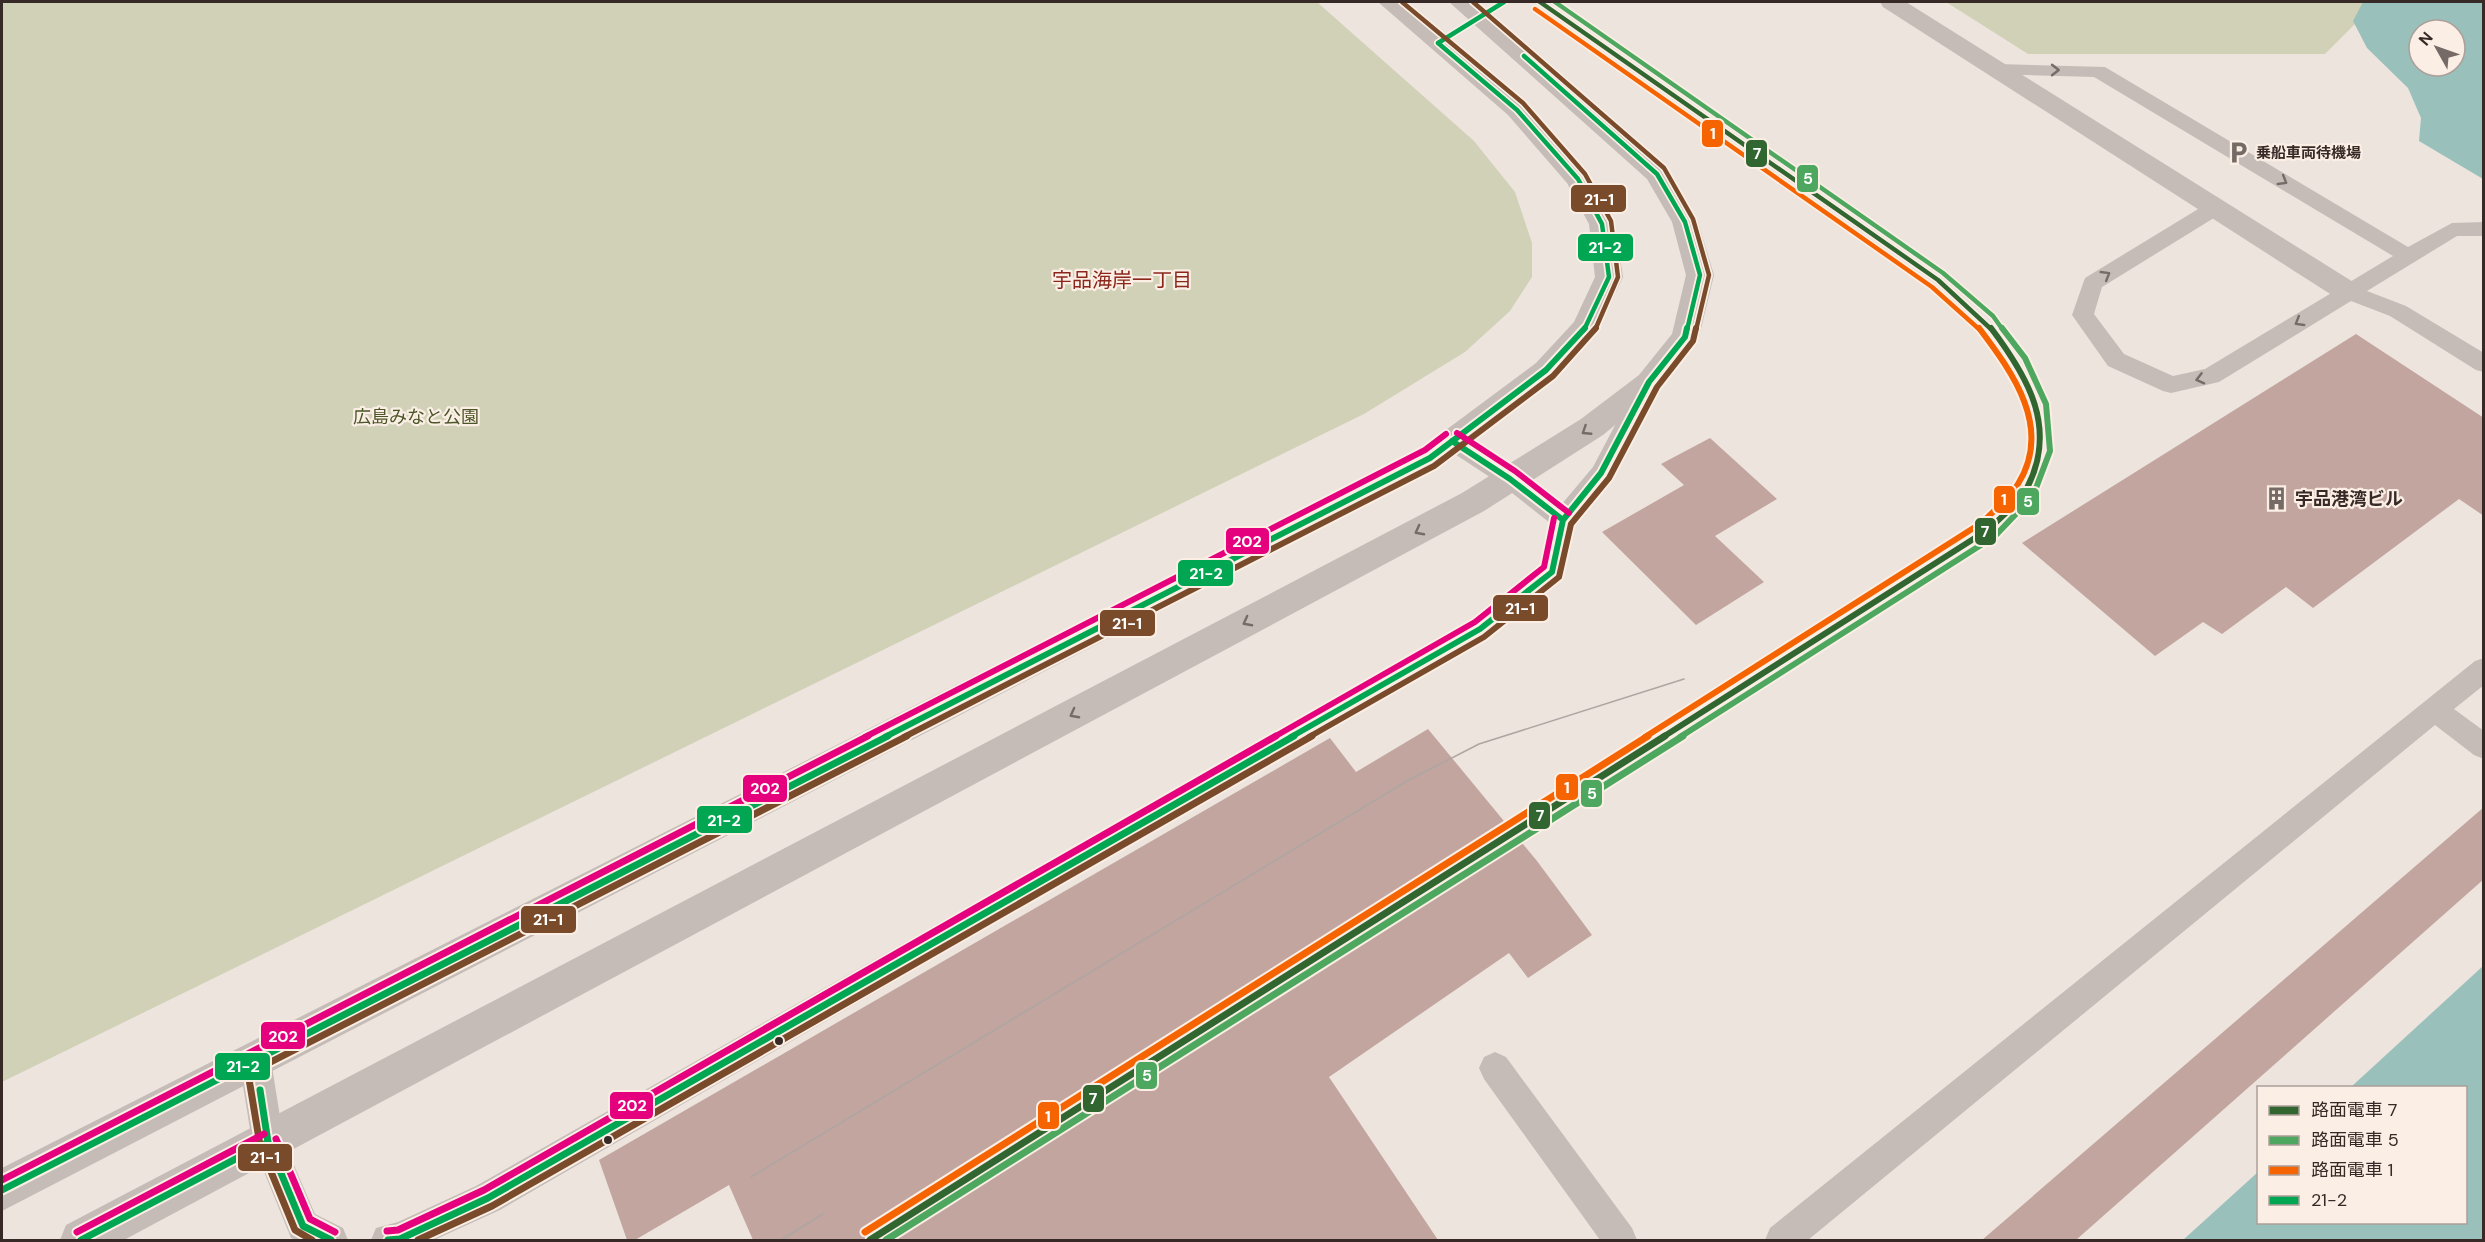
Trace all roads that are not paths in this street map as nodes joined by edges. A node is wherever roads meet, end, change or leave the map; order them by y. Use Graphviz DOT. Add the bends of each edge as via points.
graph roads {
  1 [pos="1389,2"];
  2 [pos="1503,2"];
  3 [pos="1891,2"];
  4 [pos="1470,9"];
  5 [pos="1438,43"];
  6 [pos="1997,70"];
  7 [pos="2215,208"];
  8 [pos="2484,229"];
  9 [pos="2408,256"];
  10 [pos="2348,292"];
  11 [pos="2484,364"];
  12 [pos="1649,382"];
  13 [pos="1452,441"];
  14 [pos="1510,479"];
  15 [pos="1563,520"];
  16 [pos="2484,669"];
  17 [pos="2436,710"];
  18 [pos="2484,747"];
  19 [pos="255,1060"];
  20 [pos="1495,1068"];
  21 [pos="268,1142"];
  22 [pos="2,1190"];
  23 [pos="81,1240"];
  24 [pos="331,1240"];
  25 [pos="388,1240"];
  26 [pos="1620,1240"];
  27 [pos="1782,1240"];
  1 -- 5 [label="street"];
  2 -- 4 [label="street"];
  3 -- 6 [label="street"];
  4 -- 5 [label="street"];
  4 -- 12 [label="street" via="1657,174 1685,222 1700,275 1685,337"];
  5 -- 13 [label="street" via="1517,110 1578,179 1602,224 1609,277 1586,327 1546,370"];
  6 -- 7 [label="street"];
  6 -- 9 [label="lane, one-way" via="2098,71"];
  7 -- 10 [label="street"];
  10 -- 7 [label="lane, one-way" via="2211,376 2171,386 2116,360 2083,315 2092,283"];
  8 -- 9 [label="lane" via="2459,228"];
  9 -- 10 [label="lane"];
  10 -- 11 [label="lane" via="2398,311"];
  12 -- 14 [label="street, one-way" via="1592,427"];
  12 -- 15 [label="lane" via="1601,473"];
  13 -- 14 [label="lane"];
  13 -- 19 [label="street" via="1430,458"];
  14 -- 15 [label="lane"];
  14 -- 21 [label="street, one-way"];
  15 -- 25 [label="lane" via="1552,572 1480,630 488,1198 400,1239"];
  16 -- 17 [label="lane"];
  17 -- 18 [label="lane"];
  17 -- 27 [label="lane"];
  19 -- 21 [label="lane"];
  19 -- 22 [label="street"];
  20 -- 26 [label="lane"];
  21 -- 23 [label="street"];
  21 -- 24 [label="lane" via="303,1226"];
}
